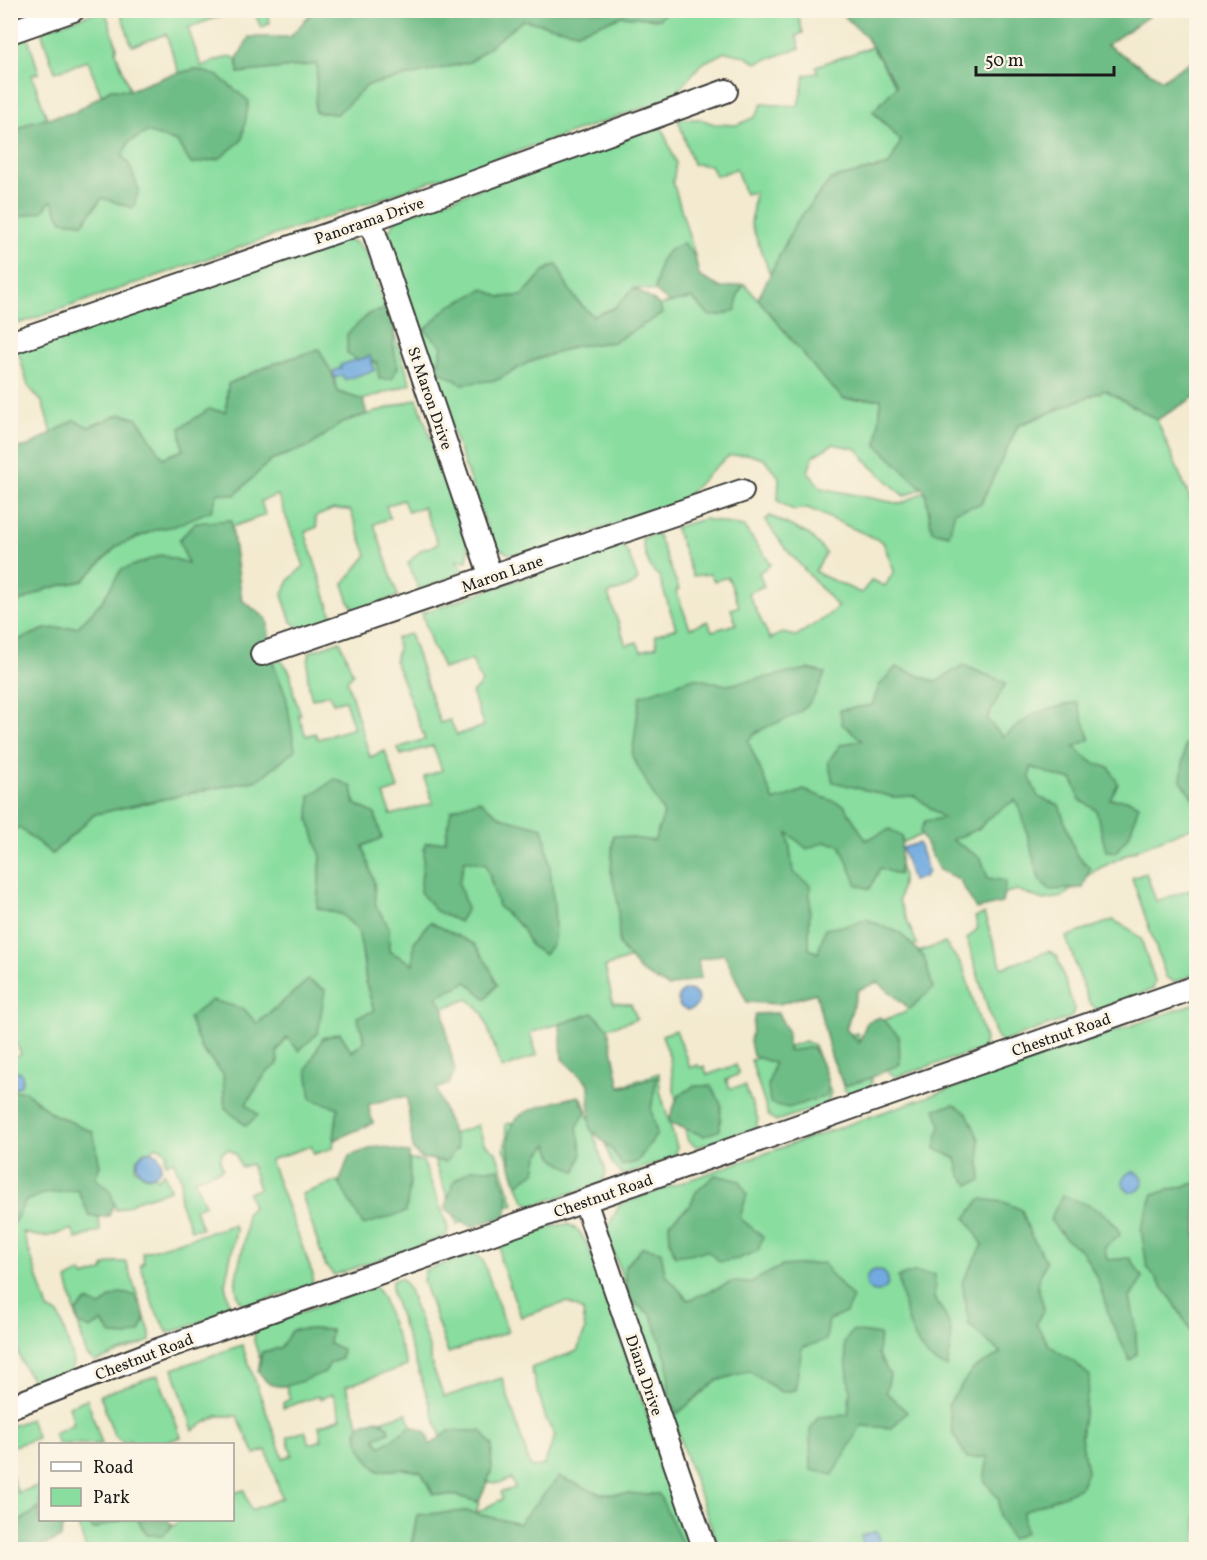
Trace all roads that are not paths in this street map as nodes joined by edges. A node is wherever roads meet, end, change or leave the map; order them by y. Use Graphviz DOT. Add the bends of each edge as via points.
graph roads {
  1 [pos="73,10"];
  2 [pos="10,32"];
  3 [pos="726,91"];
  4 [pos="370,220"];
  5 [pos="10,344"];
  6 [pos="742,491"];
  7 [pos="491,577"];
  8 [pos="262,654"];
  9 [pos="1197,987"];
  10 [pos="585,1201"];
  11 [pos="10,1407"];
  12 [pos="705,1550"];
  1 -- 2 [label="street"];
  3 -- 4 [label="street, Panorama Drive"];
  4 -- 5 [label="street, Panorama Drive"];
  4 -- 7 [label="street, St Maron Drive"];
  6 -- 7 [label="street, Maron Lane"];
  7 -- 8 [label="street, Maron Lane"];
  9 -- 10 [label="street, Chestnut Road"];
  10 -- 11 [label="street, Chestnut Road" via="161,1349"];
  10 -- 12 [label="street, Diana Drive"];
}
